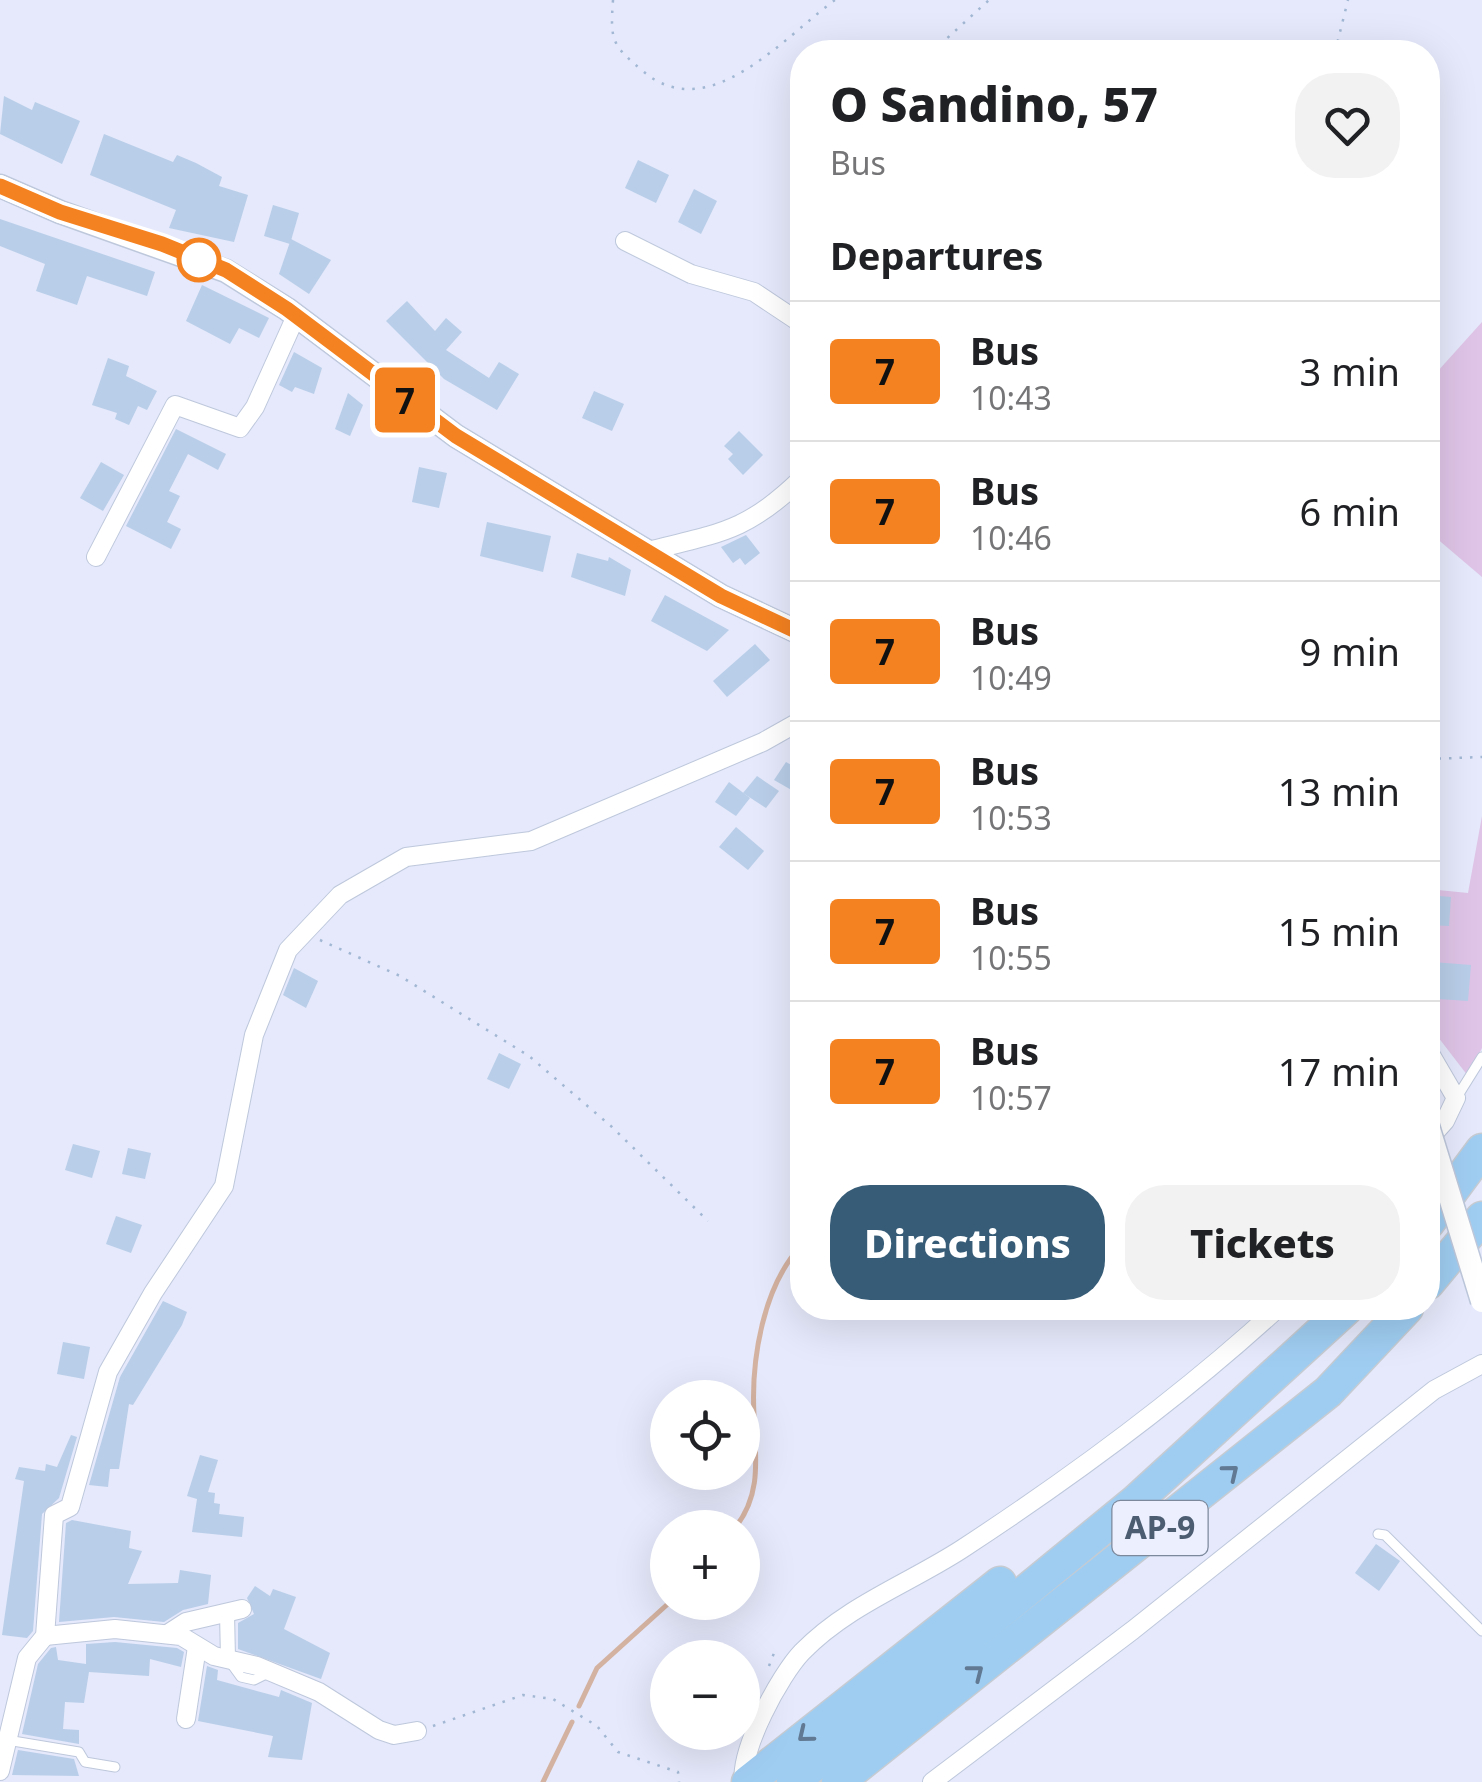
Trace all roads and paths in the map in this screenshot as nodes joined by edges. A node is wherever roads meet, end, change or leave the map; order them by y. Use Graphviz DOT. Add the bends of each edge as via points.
graph roads {
  1 [pos="613,0"];
  2 [pos="835,0"];
  3 [pos="989,0"];
  4 [pos="1348,0"];
  5 [pos="945,40"];
  6 [pos="1338,40"];
  7 [pos="0,186"];
  8 [pos="625,241"];
  9 [pos="296,316"];
  10 [pos="790,316"];
  11 [pos="790,490"];
  12 [pos="648,551"];
  13 [pos="96,557"];
  14 [pos="790,628"];
  15 [pos="790,727"];
  16 [pos="1482,757"];
  17 [pos="1440,759"];
  18 [pos="307,930"];
  19 [pos="1482,1058"];
  20 [pos="1440,1071"];
  21 [pos="1456,1098"];
  22 [pos="1440,1127"];
  23 [pos="1482,1150"];
  24 [pos="1440,1165"];
  25 [pos="1440,1207"];
  26 [pos="1482,1218"];
  27 [pos="708,1221"];
  28 [pos="1440,1269"];
  29 [pos="1482,1300"];
  30 [pos="1263,1320"];
  31 [pos="1334,1320"];
  32 [pos="1396,1320"];
  33 [pos="1482,1364"];
  34 [pos="1378,1534"];
  35 [pos="235,1611"];
  36 [pos="1482,1630"];
  37 [pos="169,1633"];
  38 [pos="45,1636"];
  39 [pos="197,1648"];
  40 [pos="228,1660"];
  41 [pos="880,1710"];
  42 [pos="186,1719"];
  43 [pos="417,1732"];
  44 [pos="7,1740"];
  45 [pos="115,1767"];
  46 [pos="0,1771"];
  47 [pos="679,1782"];
  48 [pos="746,1782"];
  49 [pos="793,1782"];
  50 [pos="838,1782"];
  51 [pos="932,1782"];
  1 -- 2 [label="path" via="610,35 616,49 660,85 693,90 728,84"];
  3 -- 5 [label="path"];
  4 -- 6 [label="path"];
  7 -- 9 [label="street" via="226,270"];
  8 -- 10 [label="street" via="691,274 754,292"];
  9 -- 12 [label="street" via="456,436"];
  9 -- 13 [label="street" via="240,428 175,405"];
  11 -- 12 [label="street" via="720,536"];
  12 -- 14 [label="street"];
  15 -- 18 [label="street" via="531,842 406,857 340,895"];
  16 -- 17 [label="path"];
  18 -- 27 [label="path" via="336,950 400,976 529,1056"];
  18 -- 38 [label="street" via="288,950 254,1036 224,1186 108,1372 70,1506 54,1515"];
  19 -- 21 [label="lane"];
  20 -- 21 [label="street"];
  21 -- 22 [label="street"];
  23 -- 25 [label="highway"];
  24 -- 29 [label="street, bridge"];
  26 -- 28 [label="highway"];
  30 -- 48 [label="street" via="1137,1424 961,1550 874,1595 800,1654 754,1732 742,1769"];
  31 -- 41 [label="highway, AP-9" via="1208,1438"];
  41 -- 32 [label="highway, AP-9, one-way" via="1328,1392"];
  33 -- 51 [label="street" via="1434,1390"];
  34 -- 36 [label="lane"];
  35 -- 37 [label="street" via="186,1622"];
  35 -- 40 [label="street"];
  37 -- 38 [label="street" via="114,1628"];
  37 -- 39 [label="street"];
  38 -- 44 [label="street" via="27,1658"];
  39 -- 40 [label="street"];
  39 -- 42 [label="street"];
  40 -- 43 [label="street" via="331,1698 379,1730"];
  41 -- 48 [label="highway, one-way"];
  41 -- 49 [label="highway, AP-9"];
  41 -- 50 [label="highway, AP-9"];
  43 -- 47 [label="path" via="523,1696 553,1699 598,1726 618,1752 678,1772"];
  44 -- 45 [label="lane" via="79,1752 85,1762"];
  44 -- 46 [label="street"];
}
